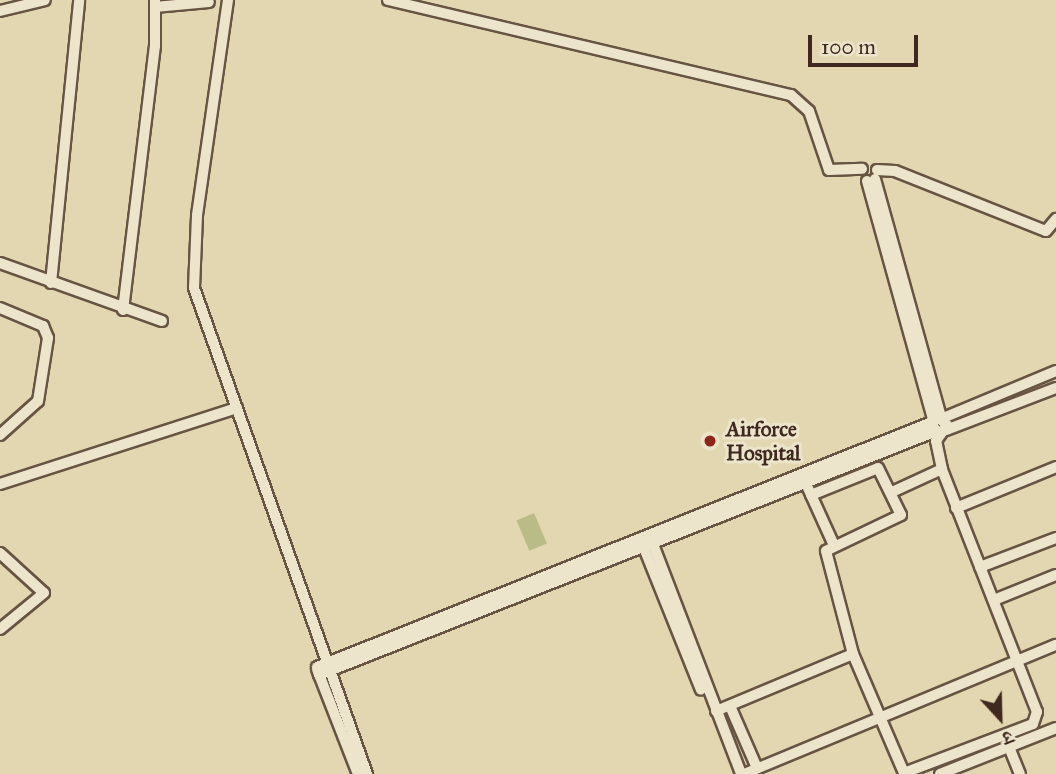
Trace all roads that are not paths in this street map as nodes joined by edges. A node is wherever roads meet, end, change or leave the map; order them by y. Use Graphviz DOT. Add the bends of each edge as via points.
graph roads {
  1 [pos="45,0"];
  2 [pos="79,0"];
  3 [pos="228,0"];
  4 [pos="388,0"];
  5 [pos="209,2"];
  6 [pos="155,3"];
  7 [pos="0,11"];
  8 [pos="873,177"];
  9 [pos="1056,219"];
  10 [pos="0,263"];
  11 [pos="51,283"];
  12 [pos="0,308"];
  13 [pos="123,310"];
  14 [pos="162,321"];
  15 [pos="1056,371"];
  16 [pos="1056,388"];
  17 [pos="237,408"];
  18 [pos="938,424"];
  19 [pos="0,435"];
  20 [pos="1056,467"];
  21 [pos="942,470"];
  22 [pos="804,478"];
  23 [pos="0,484"];
  24 [pos="892,492"];
  25 [pos="811,495"];
  26 [pos="956,508"];
  27 [pos="1056,538"];
  28 [pos="646,540"];
  29 [pos="833,543"];
  30 [pos="0,553"];
  31 [pos="980,567"];
  32 [pos="1056,575"];
  33 [pos="994,600"];
  34 [pos="0,629"];
  35 [pos="1056,645"];
  36 [pos="853,654"];
  37 [pos="1017,660"];
  38 [pos="323,669"];
  39 [pos="730,706"];
  40 [pos="716,710"];
  41 [pos="881,718"];
  42 [pos="1056,728"];
  43 [pos="1009,747"];
  44 [pos="757,768"];
  45 [pos="969,769"];
  46 [pos="358,774"];
  47 [pos="366,774"];
  48 [pos="734,774"];
  49 [pos="742,774"];
  50 [pos="940,774"];
  51 [pos="1020,774"];
  1 -- 7 [label="street"];
  2 -- 11 [label="street"];
  3 -- 17 [label="street" via="193,278"];
  4 -- 8 [label="street" via="791,95 809,111 830,170 862,169"];
  5 -- 6 [label="street"];
  6 -- 13 [label="street"];
  8 -- 9 [label="street" via="895,171 1045,231"];
  8 -- 18 [label="street"];
  10 -- 11 [label="street"];
  11 -- 13 [label="street"];
  12 -- 19 [label="street" via="43,326 48,338 38,401"];
  13 -- 14 [label="street"];
  15 -- 18 [label="street"];
  16 -- 18 [label="street"];
  17 -- 23 [label="street"];
  17 -- 38 [label="street"];
  18 -- 21 [label="street"];
  18 -- 22 [label="street"];
  20 -- 26 [label="street"];
  21 -- 24 [label="street"];
  21 -- 26 [label="street"];
  22 -- 25 [label="street"];
  22 -- 28 [label="street"];
  24 -- 25 [label="street" via="878,468"];
  24 -- 29 [label="street" via="901,517"];
  25 -- 29 [label="street"];
  26 -- 31 [label="street"];
  27 -- 31 [label="street"];
  28 -- 38 [label="street"];
  28 -- 40 [label="street"];
  28 -- 48 [label="street"];
  29 -- 36 [label="street" via="828,562 850,625"];
  30 -- 34 [label="street" via="44,593"];
  31 -- 33 [label="street"];
  32 -- 33 [label="street"];
  33 -- 37 [label="street"];
  35 -- 37 [label="street"];
  36 -- 39 [label="street"];
  36 -- 41 [label="street"];
  37 -- 41 [label="street"];
  37 -- 41 [label="street" via="1037,712 1033,724 911,773 901,769"];
  38 -- 46 [label="street"];
  38 -- 47 [label="street"];
  39 -- 40 [label="street"];
  39 -- 44 [label="street"];
  40 -- 49 [label="street"];
  41 -- 44 [label="street"];
  42 -- 43 [label="street"];
  43 -- 45 [label="street"];
  43 -- 51 [label="street"];
  44 -- 49 [label="street"];
  45 -- 50 [label="street"];
}
